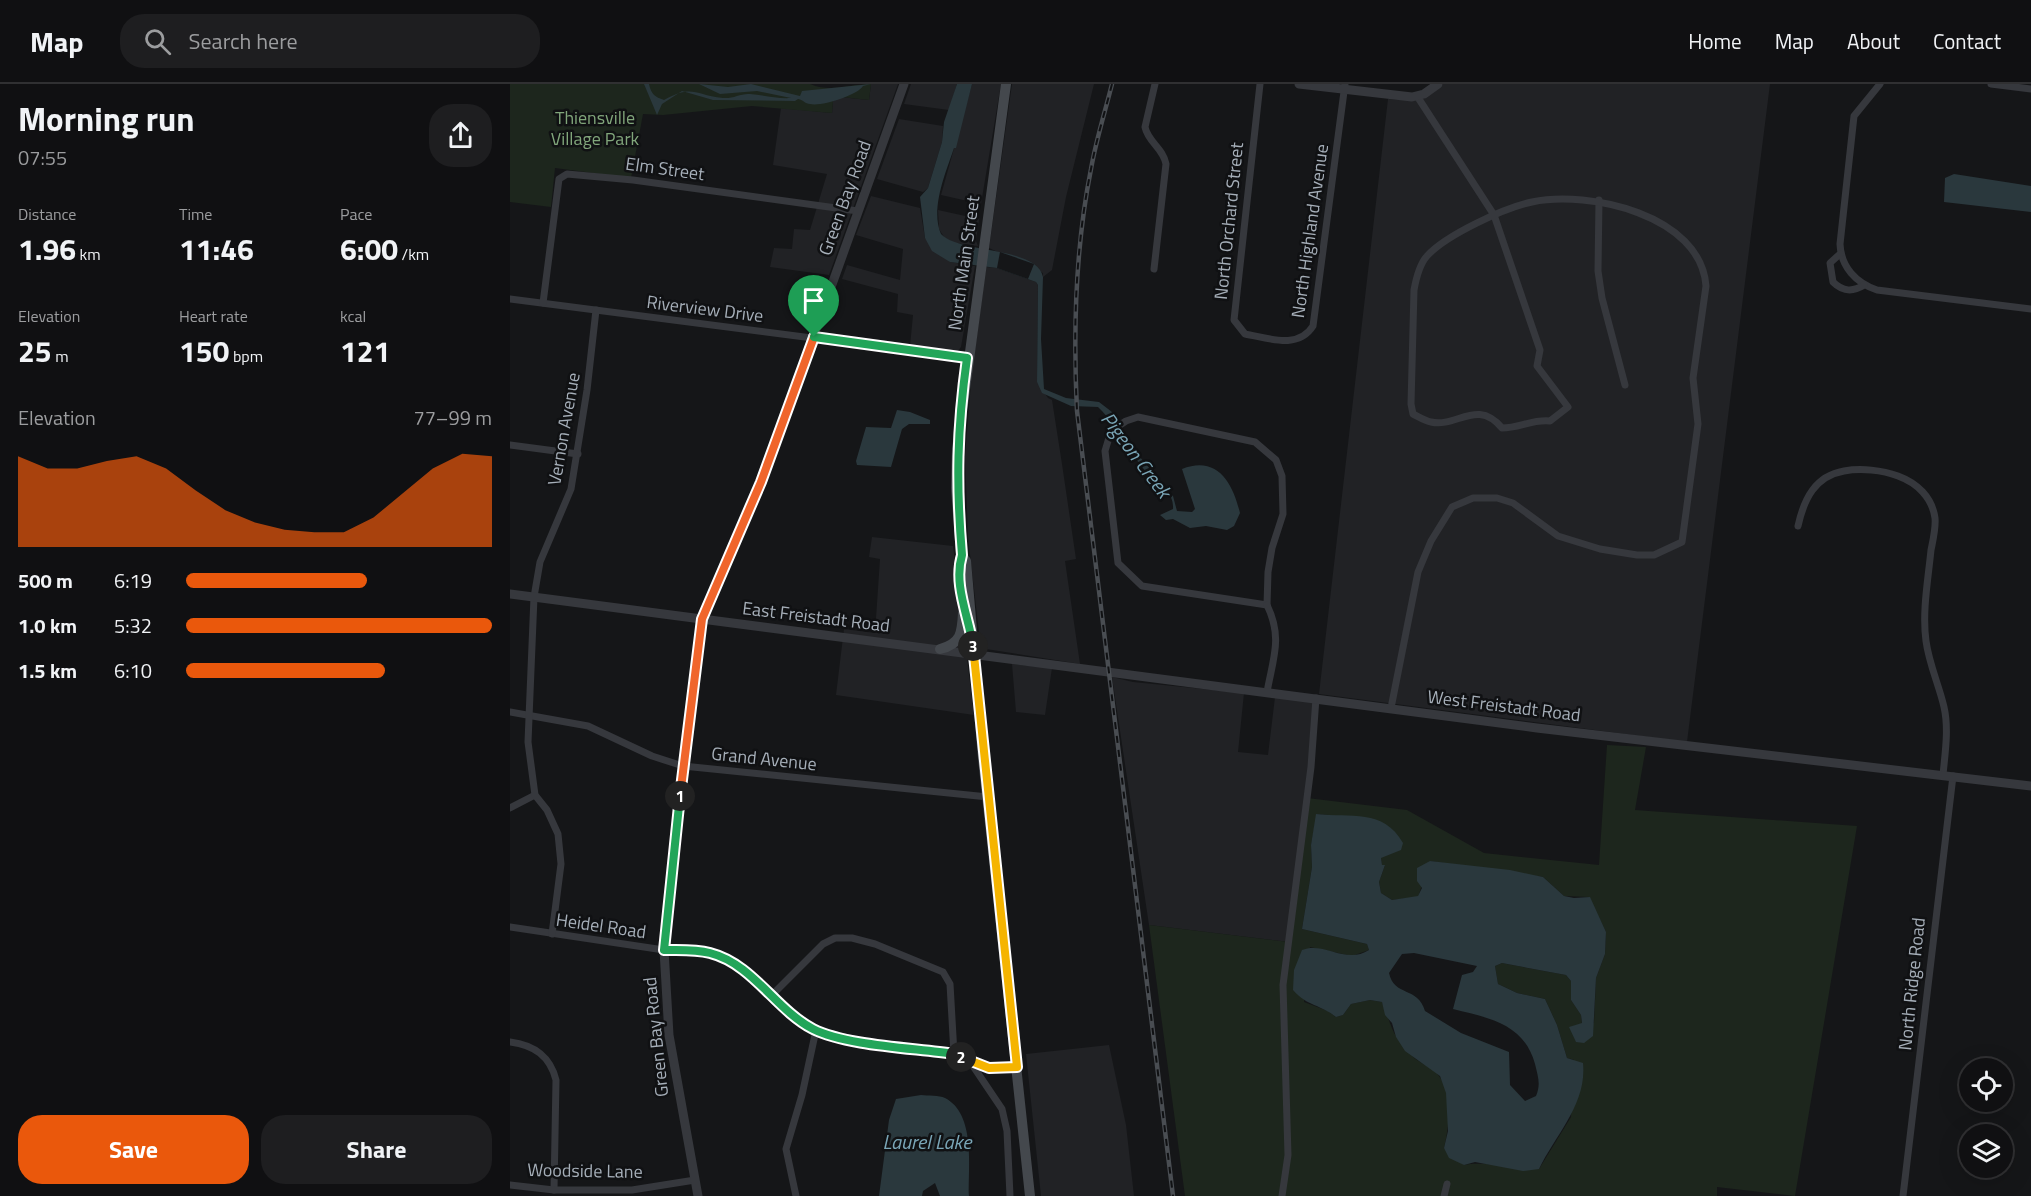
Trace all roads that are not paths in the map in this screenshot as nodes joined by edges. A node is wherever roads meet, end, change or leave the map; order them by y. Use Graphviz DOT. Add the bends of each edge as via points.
graph roads {
  1 [pos="904,84"];
  2 [pos="1006,84"];
  3 [pos="1155,84"];
  4 [pos="1260,84"];
  5 [pos="1299,84"];
  6 [pos="1438,84"];
  7 [pos="1880,84"];
  8 [pos="1991,84"];
  9 [pos="1344,87"];
  10 [pos="2031,89"];
  11 [pos="1417,96"];
  12 [pos="1599,200"];
  13 [pos="858,211"];
  14 [pos="1494,215"];
  15 [pos="1840,254"];
  16 [pos="1154,269"];
  17 [pos="1864,285"];
  18 [pos="510,299"];
  19 [pos="543,303"];
  20 [pos="2031,309"];
  21 [pos="596,310"];
  22 [pos="814,337"];
  23 [pos="1269,339"];
  24 [pos="967,358"];
  25 [pos="1625,385"];
  26 [pos="510,445"];
  27 [pos="578,454"];
  28 [pos="1798,526"];
  29 [pos="962,555"];
  30 [pos="510,594"];
  31 [pos="534,597"];
  32 [pos="1267,605"];
  33 [pos="964,610"];
  34 [pos="702,619"];
  35 [pos="970,624"];
  36 [pos="940,649"];
  37 [pos="974,654"];
  38 [pos="1267,692"];
  39 [pos="1317,698"];
  40 [pos="1390,708"];
  41 [pos="510,712"];
  42 [pos="527,714"];
  43 [pos="683,766"];
  44 [pos="1948,776"];
  45 [pos="2031,786"];
  46 [pos="535,795"];
  47 [pos="988,797"];
  48 [pos="510,808"];
  49 [pos="510,927"];
  50 [pos="552,934"];
  51 [pos="664,950"];
  52 [pos="771,996"];
  53 [pos="816,1030"];
  54 [pos="510,1042"];
  55 [pos="954,1054"];
  56 [pos="971,1063"];
  57 [pos="1017,1067"];
  58 [pos="695,1179"];
  59 [pos="1447,1184"];
  60 [pos="510,1185"];
  61 [pos="554,1190"];
  62 [pos="698,1196"];
  63 [pos="796,1196"];
  64 [pos="1010,1196"];
  65 [pos="1030,1196"];
  66 [pos="1282,1196"];
  67 [pos="1444,1196"];
  68 [pos="1903,1196"];
  1 -- 13 [label="street, Green Bay Road"];
  2 -- 24 [label="main road, North Main Street"];
  3 -- 16 [label="street" via="1144,127 1163,153 1166,164"];
  4 -- 23 [label="street, North Orchard Street" via="1234,320 1245,334"];
  5 -- 9 [label="street"];
  6 -- 11 [label="street"];
  7 -- 15 [label="street" via="1854,116"];
  8 -- 10 [label="street"];
  9 -- 11 [label="street"];
  9 -- 23 [label="street, North Highland Avenue" via="1313,326 1306,336 1289,342"];
  11 -- 14 [label="street"];
  12 -- 14 [label="street" via="1533,202"];
  12 -- 25 [label="street" via="1598,271"];
  12 -- 40 [label="street" via="1642,213 1671,229 1691,246 1705,271 1705,306 1693,378 1698,424 1682,542 1654,555 1637,555 1569,540 1513,503 1497,498 1473,498 1452,507 1418,572"];
  13 -- 19 [label="street, Elm Street" via="567,174 559,178"];
  13 -- 22 [label="street, Green Bay Road"];
  14 -- 14 [label="street" via="1540,350 1537,366 1568,407 1550,421 1537,420 1511,428 1502,428 1479,414 1432,423 1413,414 1411,404 1417,276 1427,256"];
  15 -- 17 [label="street"];
  15 -- 17 [label="street" via="1830,263 1833,282 1850,290"];
  17 -- 20 [label="street" via="1877,290"];
  18 -- 19 [label="street, Riverview Drive"];
  19 -- 21 [label="street, Riverview Drive"];
  21 -- 22 [label="street, Riverview Drive"];
  21 -- 27 [label="street, Vernon Avenue"];
  22 -- 24 [label="street, Riverview Drive"];
  22 -- 34 [label="street, Green Bay Road" via="761,482"];
  24 -- 29 [label="main road, North Main Street" via="956,452"];
  26 -- 27 [label="street"];
  27 -- 31 [label="street, Vernon Avenue" via="571,489 540,562"];
  28 -- 44 [label="street, North Ridge Road" via="1802,507 1814,487 1836,472 1888,472 1921,488 1929,500 1935,520 1926,629 1944,708"];
  29 -- 33 [label="main road, North Main Street" via="959,564"];
  29 -- 35 [label="main road, North Main Street" via="966,561"];
  30 -- 31 [label="street, East Freistadt Road"];
  31 -- 34 [label="street, East Freistadt Road"];
  31 -- 42 [label="street, Vernon Avenue"];
  32 -- 32 [label="street" via="1142,586 1126,573 1118,563 1105,452 1114,429 1138,417 1255,442 1276,460 1284,498 1269,563"];
  32 -- 38 [label="street" via="1278,637"];
  33 -- 35 [label="main road, North Main Street"];
  33 -- 36 [label="main road" via="961,637"];
  34 -- 36 [label="street, East Freistadt Road"];
  34 -- 43 [label="street, Green Bay Road"];
  35 -- 37 [label="main road, North Main Street"];
  36 -- 37 [label="street, East Freistadt Road"];
  37 -- 38 [label="street, West Freistadt Road"];
  37 -- 47 [label="main road, North Main Street"];
  38 -- 39 [label="street, West Freistadt Road"];
  39 -- 40 [label="street, West Freistadt Road"];
  39 -- 66 [label="street" via="1283,985 1288,1155"];
  40 -- 44 [label="street, West Freistadt Road"];
  41 -- 42 [label="street, Grand Avenue"];
  42 -- 43 [label="street, Grand Avenue" via="609,733 652,756"];
  42 -- 46 [label="street, Vernon Avenue"];
  43 -- 47 [label="street, Grand Avenue"];
  43 -- 51 [label="street, Green Bay Road"];
  44 -- 45 [label="street, West Freistadt Road"];
  44 -- 68 [label="street, North Ridge Road"];
  46 -- 48 [label="street"];
  46 -- 50 [label="street, Vernon Avenue" via="558,834 561,864"];
  47 -- 57 [label="main road, North Main Street"];
  49 -- 50 [label="street, Heidel Road"];
  50 -- 51 [label="street, Heidel Road"];
  51 -- 52 [label="street, Heidel Road" via="696,950 725,958"];
  51 -- 58 [label="street, Green Bay Road" via="669,1035"];
  52 -- 53 [label="street, Heidel Road" via="784,1011"];
  52 -- 55 [label="street" via="823,944 835,938 875,944 943,972 950,984"];
  53 -- 55 [label="street, Heidel Road" via="861,1041"];
  53 -- 63 [label="street" via="786,1149"];
  54 -- 61 [label="street" via="532,1047 553,1068"];
  55 -- 56 [label="street, Heidel Road"];
  56 -- 57 [label="street, Heidel Road" via="989,1068"];
  56 -- 64 [label="street" via="1002,1109"];
  57 -- 65 [label="main road, North Main Street"];
  58 -- 61 [label="street, Woodside Lane" via="632,1190"];
  58 -- 62 [label="street, Green Bay Road"];
  59 -- 67 [label="street"];
  60 -- 61 [label="street, Woodside Lane"];
}
